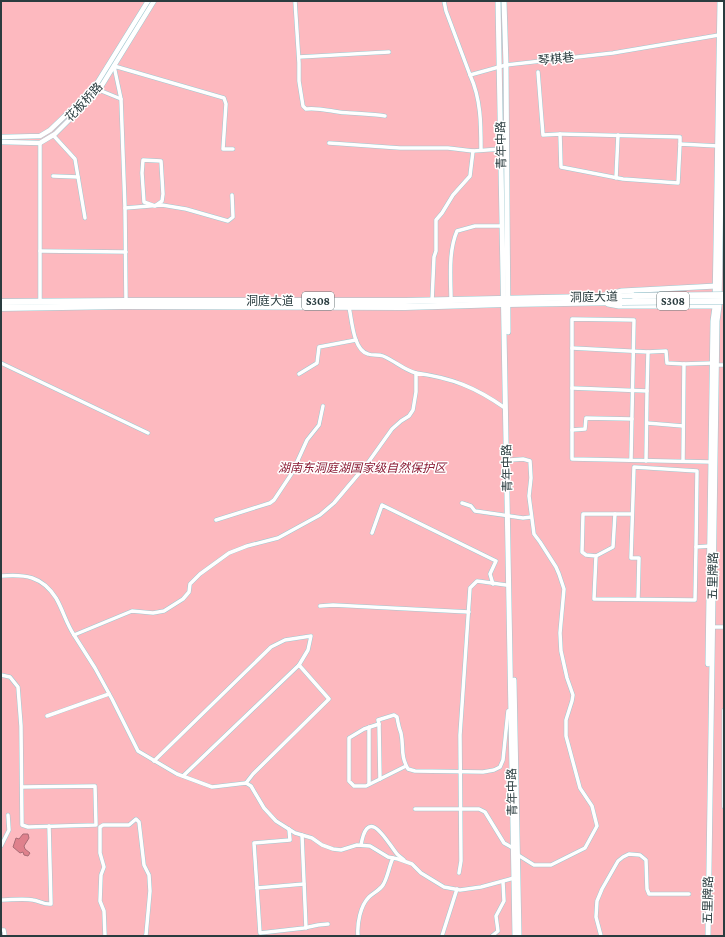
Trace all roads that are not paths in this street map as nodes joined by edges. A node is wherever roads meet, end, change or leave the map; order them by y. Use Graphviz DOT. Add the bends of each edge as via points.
graph roads {
  1 [pos="148,1"];
  2 [pos="154,1"];
  3 [pos="295,1"];
  4 [pos="444,1"];
  5 [pos="498,1"];
  6 [pos="504,1"];
  7 [pos="720,1"];
  8 [pos="724,1"];
  9 [pos="720,35"];
  10 [pos="389,52"];
  11 [pos="299,57"];
  12 [pos="506,65"];
  13 [pos="114,66"];
  14 [pos="499,66"];
  15 [pos="538,72"];
  16 [pos="470,75"];
  17 [pos="99,90"];
  18 [pos="120,99"];
  19 [pos="723,111"];
  20 [pos="385,116"];
  21 [pos="560,134"];
  22 [pos="53,135"];
  23 [pos="618,135"];
  24 [pos="1,136"];
  25 [pos="1,142"];
  26 [pos="40,143"];
  27 [pos="329,143"];
  28 [pos="680,144"];
  29 [pos="718,146"];
  30 [pos="233,149"];
  31 [pos="501,149"];
  32 [pos="482,150"];
  33 [pos="473,151"];
  34 [pos="53,176"];
  35 [pos="78,177"];
  36 [pos="616,178"];
  37 [pos="232,195"];
  38 [pos="155,206"];
  39 [pos="125,208"];
  40 [pos="85,218"];
  41 [pos="502,226"];
  42 [pos="40,251"];
  43 [pos="126,252"];
  44 [pos="720,286"];
  45 [pos="724,294"];
  46 [pos="450,300"];
  47 [pos="598,300"];
  48 [pos="126,301"];
  49 [pos="432,301"];
  50 [pos="506,301"];
  51 [pos="724,301"];
  52 [pos="1,302"];
  53 [pos="40,305"];
  54 [pos="349,307"];
  55 [pos="719,307"];
  56 [pos="1,308"];
  57 [pos="356,340"];
  58 [pos="572,348"];
  59 [pos="634,350"];
  60 [pos="648,352"];
  61 [pos="1,363"];
  62 [pos="684,364"];
  63 [pos="714,364"];
  64 [pos="724,365"];
  65 [pos="416,373"];
  66 [pos="299,374"];
  67 [pos="572,388"];
  68 [pos="632,390"];
  69 [pos="647,391"];
  70 [pos="323,406"];
  71 [pos="506,408"];
  72 [pos="632,419"];
  73 [pos="647,423"];
  74 [pos="683,426"];
  75 [pos="572,430"];
  76 [pos="148,433"];
  77 [pos="510,460"];
  78 [pos="631,460"];
  79 [pos="646,460"];
  80 [pos="683,461"];
  81 [pos="711,462"];
  82 [pos="462,503"];
  83 [pos="615,514"];
  84 [pos="632,514"];
  85 [pos="509,516"];
  86 [pos="531,517"];
  87 [pos="216,520"];
  88 [pos="372,533"];
  89 [pos="710,546"];
  90 [pos="696,547"];
  91 [pos="596,556"];
  92 [pos="1,576"];
  93 [pos="493,584"];
  94 [pos="506,585"];
  95 [pos="638,599"];
  96 [pos="320,606"];
  97 [pos="469,612"];
  98 [pos="712,627"];
  99 [pos="724,627"];
  100 [pos="74,635"];
  101 [pos="299,665"];
  102 [pos="1,675"];
  103 [pos="110,694"];
  104 [pos="511,710"];
  105 [pos="724,710"];
  106 [pos="47,716"];
  107 [pos="378,724"];
  108 [pos="369,728"];
  109 [pos="154,761"];
  110 [pos="406,766"];
  111 [pos="183,776"];
  112 [pos="380,779"];
  113 [pos="246,782"];
  114 [pos="369,784"];
  115 [pos="22,787"];
  116 [pos="724,807"];
  117 [pos="415,809"];
  118 [pos="8,815"];
  119 [pos="96,825"];
  120 [pos="49,826"];
  121 [pos="100,827"];
  122 [pos="289,829"];
  123 [pos="302,835"];
  124 [pos="361,845"];
  125 [pos="1,846"];
  126 [pos="513,848"];
  127 [pos="518,855"];
  128 [pos="393,858"];
  129 [pos="408,863"];
  130 [pos="459,873"];
  131 [pos="514,878"];
  132 [pos="503,882"];
  133 [pos="304,884"];
  134 [pos="257,888"];
  135 [pos="457,889"];
  136 [pos="689,894"];
  137 [pos="1,900"];
  138 [pos="328,924"];
  139 [pos="306,928"];
  140 [pos="1,930"];
  141 [pos="5,936"];
  142 [pos="105,936"];
  143 [pos="145,936"];
  144 [pos="358,936"];
  145 [pos="442,936"];
  146 [pos="492,936"];
  147 [pos="515,936"];
  148 [pos="519,936"];
  149 [pos="601,936"];
  150 [pos="704,936"];
  151 [pos="708,936"];
  1 -- 24 [label="street, 花板桥路" via="94,88 50,130 40,136"];
  2 -- 13 [label="street, 花板桥路"];
  3 -- 11 [label="street"];
  4 -- 16 [label="street"];
  5 -- 14 [label="main road, 青年中路"];
  6 -- 12 [label="main road, 青年中路"];
  7 -- 9 [label="main road, 五里牌路"];
  8 -- 19 [label="main road, 五里牌路"];
  9 -- 12 [label="street, 琴棋巷" via="612,53"];
  9 -- 29 [label="main road, 五里牌路"];
  10 -- 11 [label="street"];
  11 -- 20 [label="street" via="301,98 306,109"];
  12 -- 14 [label="street, 琴棋巷"];
  12 -- 50 [label="main road, 青年中路"];
  13 -- 17 [label="street, 花板桥路"];
  13 -- 18 [label="street"];
  13 -- 30 [label="street" via="224,98 226,104 223,150"];
  14 -- 16 [label="street, 琴棋巷"];
  14 -- 31 [label="main road, 青年中路"];
  15 -- 21 [label="street" via="543,135"];
  16 -- 32 [label="street" via="476,88"];
  17 -- 18 [label="street"];
  17 -- 22 [label="street, 花板桥路"];
  18 -- 39 [label="street"];
  19 -- 44 [label="main road, 五里牌路"];
  21 -- 23 [label="street"];
  21 -- 36 [label="street" via="561,167"];
  22 -- 26 [label="street, 花板桥路"];
  22 -- 35 [label="street" via="75,159"];
  23 -- 28 [label="street" via="680,137"];
  23 -- 36 [label="street"];
  25 -- 26 [label="street"];
  26 -- 42 [label="street"];
  27 -- 33 [label="street"];
  28 -- 29 [label="street"];
  28 -- 36 [label="street" via="678,183"];
  29 -- 44 [label="main road, 五里牌路"];
  31 -- 32 [label="street"];
  31 -- 41 [label="main road, 青年中路"];
  32 -- 33 [label="street"];
  33 -- 49 [label="street" via="470,176 436,220"];
  34 -- 35 [label="street"];
  35 -- 40 [label="street"];
  37 -- 38 [label="street" via="233,217 228,221 186,209"];
  38 -- 38 [label="street" via="162,202 161,161 143,160 144,202"];
  38 -- 39 [label="street"];
  39 -- 43 [label="street"];
  41 -- 46 [label="street" via="475,226 457,231 453,239"];
  41 -- 50 [label="main road, 青年中路"];
  42 -- 43 [label="street"];
  42 -- 53 [label="street"];
  43 -- 48 [label="street"];
  44 -- 47 [label="main road" via="622,291"];
  44 -- 55 [label="main road, 五里牌路"];
  45 -- 47 [label="main road, 洞庭大道 / S308, bridge" via="634,296"];
  46 -- 49 [label="main road, 洞庭大道 / S308"];
  46 -- 50 [label="main road, 洞庭大道 / S308"];
  47 -- 50 [label="main road, 洞庭大道 / S308"];
  47 -- 51 [label="main road, 洞庭大道 / S308, bridge"];
  47 -- 55 [label="main road" via="619,306"];
  48 -- 49 [label="main road, 洞庭大道 / S308"];
  48 -- 53 [label="main road, 洞庭大道 / S308"];
  50 -- 54 [label="main road, 洞庭大道 / S308" via="405,307"];
  50 -- 71 [label="main road, 青年中路"];
  50 -- 77 [label="main road"];
  52 -- 53 [label="main road, 洞庭大道 / S308"];
  53 -- 54 [label="main road, 洞庭大道 / S308"];
  53 -- 56 [label="main road, 洞庭大道 / S308"];
  54 -- 57 [label="street"];
  55 -- 63 [label="main road, 五里牌路"];
  55 -- 63 [label="main road, 五里牌路" via="713,321"];
  57 -- 65 [label="street" via="362,351 383,356"];
  57 -- 66 [label="street" via="319,347 317,363"];
  58 -- 59 [label="street"];
  58 -- 59 [label="street" via="572,319 634,320"];
  58 -- 67 [label="street"];
  59 -- 60 [label="street"];
  59 -- 68 [label="street"];
  60 -- 62 [label="street" via="666,351 666,363"];
  60 -- 69 [label="street"];
  61 -- 76 [label="street"];
  62 -- 63 [label="street"];
  62 -- 74 [label="street"];
  63 -- 64 [label="street"];
  63 -- 81 [label="main road, 五里牌路"];
  63 -- 98 [label="main road, 五里牌路"];
  65 -- 71 [label="street" via="466,385"];
  65 -- 100 [label="street" via="416,392 413,410 409,416 392,429 358,474 320,515 278,538 229,553 200,574 190,584 189,592 183,599 164,611 132,612"];
  67 -- 68 [label="street"];
  67 -- 75 [label="street"];
  68 -- 69 [label="street"];
  68 -- 72 [label="street"];
  69 -- 73 [label="street"];
  70 -- 87 [label="street" via="319,425 307,440 292,473 274,500"];
  71 -- 85 [label="main road, 青年中路"];
  72 -- 75 [label="street" via="586,418 585,429"];
  72 -- 78 [label="street"];
  73 -- 74 [label="street"];
  73 -- 79 [label="street"];
  74 -- 80 [label="street"];
  75 -- 78 [label="street" via="572,459"];
  77 -- 85 [label="main road"];
  77 -- 86 [label="street" via="530,461"];
  78 -- 79 [label="street"];
  79 -- 80 [label="street"];
  80 -- 81 [label="street"];
  81 -- 89 [label="main road, 五里牌路"];
  82 -- 85 [label="street" via="471,506 475,511"];
  83 -- 84 [label="street"];
  83 -- 91 [label="street" via="613,547"];
  83 -- 91 [label="street" via="583,514 582,552"];
  84 -- 90 [label="street" via="634,466 697,471"];
  84 -- 95 [label="street" via="631,558 639,558"];
  85 -- 86 [label="street"];
  85 -- 104 [label="main road, 青年中路"];
  85 -- 127 [label="main road"];
  86 -- 127 [label="street" via="534,534 556,567 564,589 561,651 573,695 566,720 566,736 580,788 592,806 597,826 586,848 551,865 534,866"];
  88 -- 93 [label="street" via="382,506 496,561 490,574"];
  89 -- 90 [label="street"];
  89 -- 150 [label="main road, 五里牌路"];
  90 -- 95 [label="street" via="695,600"];
  91 -- 95 [label="street" via="594,599"];
  92 -- 100 [label="street" via="30,577 43,583 56,598"];
  93 -- 94 [label="street"];
  93 -- 97 [label="street" via="477,581 470,588"];
  96 -- 97 [label="street"];
  97 -- 130 [label="street" via="460,735"];
  98 -- 99 [label="street"];
  98 -- 151 [label="main road, 五里牌路"];
  100 -- 103 [label="street"];
  101 -- 109 [label="street" via="308,650 311,636 285,640 272,647"];
  101 -- 111 [label="street"];
  101 -- 113 [label="street" via="329,699"];
  102 -- 115 [label="street" via="10,677 18,686"];
  103 -- 106 [label="street"];
  103 -- 109 [label="street" via="138,751"];
  104 -- 110 [label="street" via="508,711 500,767 483,772 415,771"];
  104 -- 126 [label="main road, 青年中路"];
  105 -- 116 [label="street"];
  107 -- 108 [label="street"];
  107 -- 110 [label="street" via="378,720 386,717 397,717"];
  107 -- 112 [label="street"];
  108 -- 114 [label="street"];
  108 -- 114 [label="street" via="349,738 349,781 354,786"];
  109 -- 111 [label="street"];
  110 -- 112 [label="street"];
  111 -- 113 [label="street" via="212,787"];
  112 -- 114 [label="street"];
  113 -- 122 [label="street" via="264,808 276,821"];
  115 -- 119 [label="street" via="95,786"];
  115 -- 120 [label="street" via="22,826"];
  117 -- 126 [label="street" via="479,809 485,812 504,843"];
  118 -- 125 [label="street" via="9,830"];
  119 -- 120 [label="street"];
  119 -- 121 [label="street"];
  120 -- 137 [label="street" via="52,904 27,899"];
  121 -- 142 [label="street" via="100,853 104,867 101,875 100,901 104,911"];
  121 -- 143 [label="street" via="129,825 136,819 139,822 144,865 149,875"];
  122 -- 123 [label="street"];
  122 -- 134 [label="street" via="290,840 254,843"];
  123 -- 124 [label="street" via="333,849 341,850"];
  123 -- 133 [label="street"];
  124 -- 128 [label="street" via="370,846"];
  124 -- 129 [label="street" via="366,830 371,827 377,828 397,854"];
  126 -- 131 [label="main road, 青年中路"];
  127 -- 148 [label="main road"];
  128 -- 129 [label="street"];
  128 -- 144 [label="street" via="383,886 368,897 363,905"];
  129 -- 135 [label="street" via="444,887"];
  131 -- 132 [label="street"];
  131 -- 147 [label="main road, 青年中路"];
  132 -- 135 [label="street"];
  132 -- 146 [label="street" via="504,901 496,916 498,932"];
  133 -- 134 [label="street"];
  133 -- 139 [label="street"];
  134 -- 139 [label="street" via="260,932"];
  135 -- 145 [label="street"];
  136 -- 149 [label="street" via="648,894 646,860 640,855 626,855 618,861 597,901 596,917"];
  138 -- 139 [label="street"];
  140 -- 141 [label="street" via="4,930"];
}
